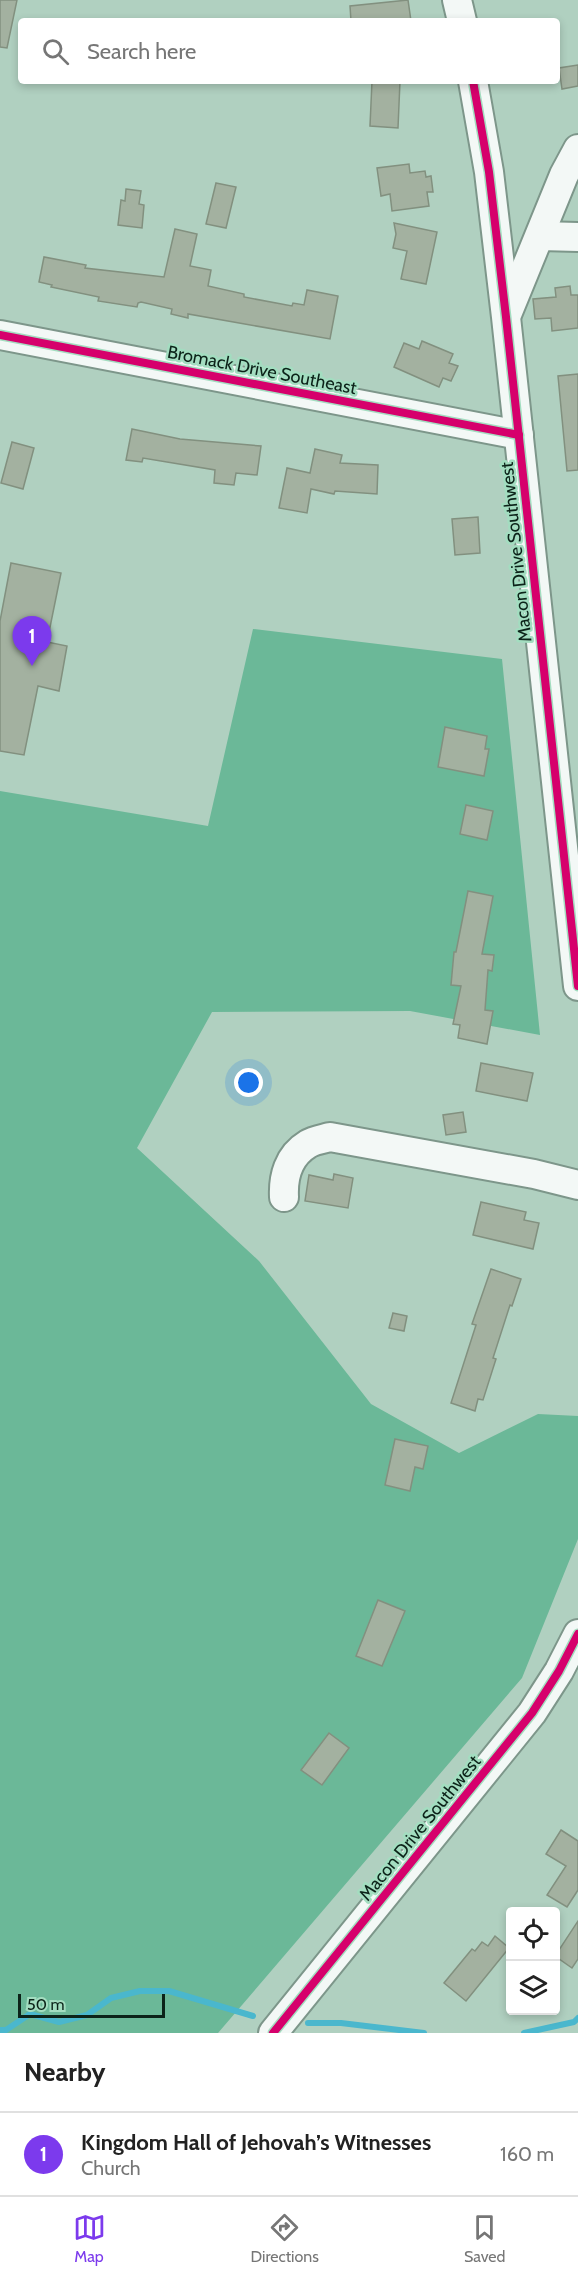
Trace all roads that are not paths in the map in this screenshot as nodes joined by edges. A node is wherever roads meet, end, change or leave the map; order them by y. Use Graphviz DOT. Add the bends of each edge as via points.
graph roads {
  1 [pos="457,0"];
  2 [pos="461,18"];
  3 [pos="474,84"];
  4 [pos="578,149"];
  5 [pos="540,236"];
  6 [pos="578,237"];
  7 [pos="506,317"];
  8 [pos="0,335"];
  9 [pos="519,435"];
  10 [pos="578,986"];
  11 [pos="578,1185"];
  12 [pos="284,1197"];
  13 [pos="578,1634"];
  14 [pos="273,2033"];
  1 -- 2 [label="street"];
  3 -- 7 [label="street, Macon Drive Southwest" via="489,172"];
  4 -- 5 [label="street"];
  5 -- 6 [label="street"];
  5 -- 7 [label="street"];
  7 -- 9 [label="street, Macon Drive Southwest"];
  8 -- 9 [label="street, Bromack Drive Southeast"];
  9 -- 10 [label="street, Macon Drive Southwest"];
  11 -- 12 [label="street" via="330,1137 308,1144 291,1160 283,1179"];
  13 -- 14 [label="street, Macon Drive Southwest" via="532,1713"];
}
